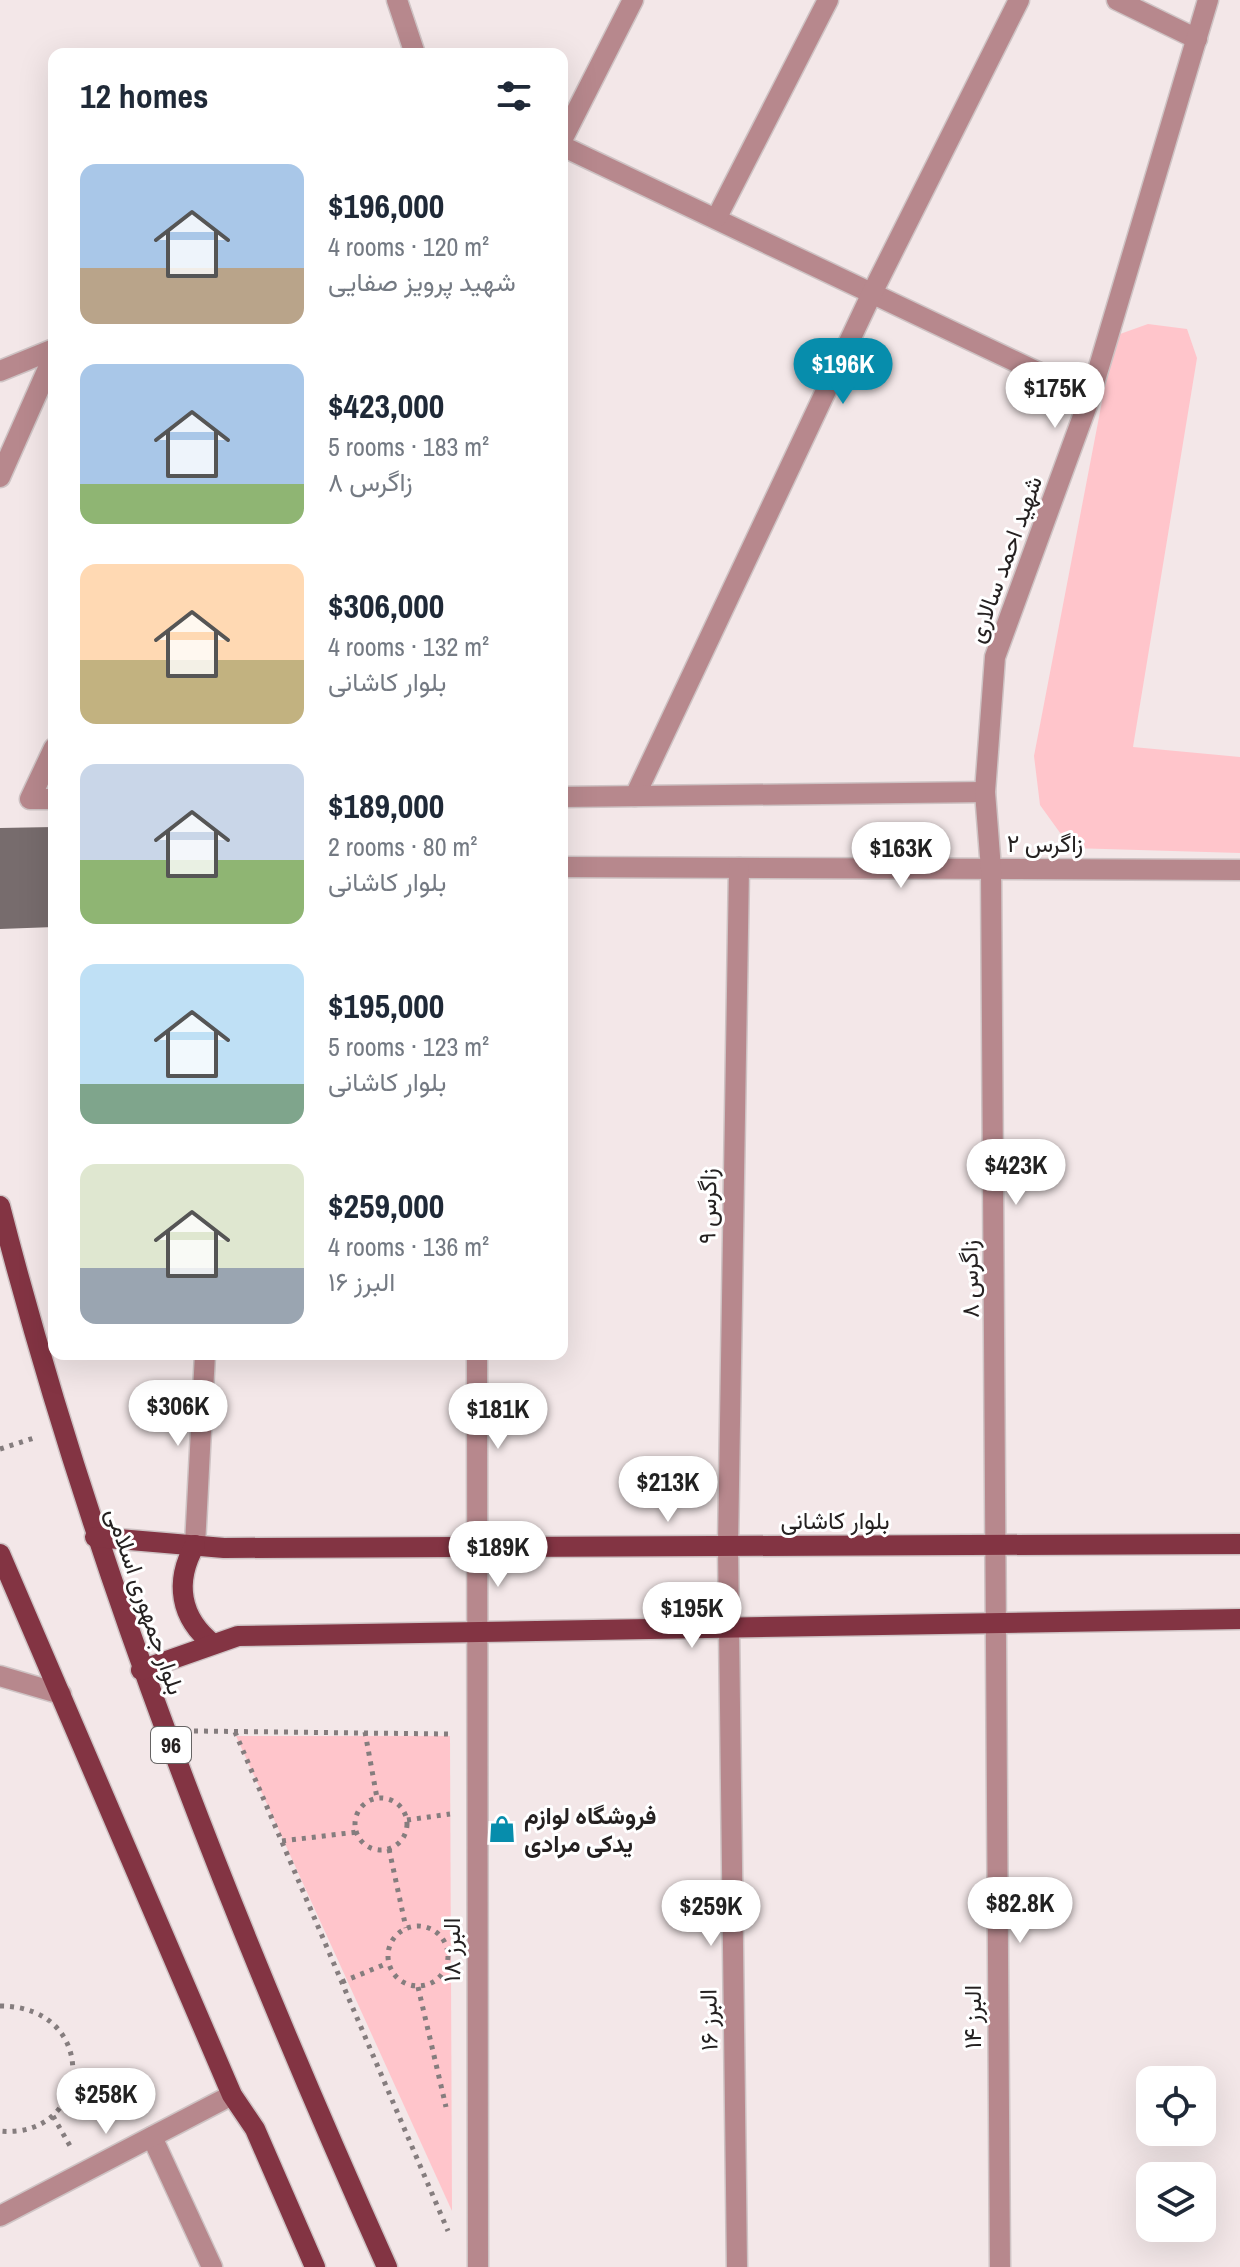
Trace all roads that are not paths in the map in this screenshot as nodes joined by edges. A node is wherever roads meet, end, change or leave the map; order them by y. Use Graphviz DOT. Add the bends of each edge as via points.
graph roads {
  1 [pos="397,0"];
  2 [pos="633,0"];
  3 [pos="828,0"];
  4 [pos="1019,0"];
  5 [pos="1117,0"];
  6 [pos="1208,0"];
  7 [pos="1197,39"];
  8 [pos="413,48"];
  9 [pos="568,128"];
  10 [pos="568,149"];
  11 [pos="717,217"];
  12 [pos="873,291"];
  13 [pos="48,354"];
  14 [pos="48,366"];
  15 [pos="0,371"];
  16 [pos="1090,397"];
  17 [pos="0,477"];
  18 [pos="48,761"];
  19 [pos="985,792"];
  20 [pos="635,796"];
  21 [pos="568,797"];
  22 [pos="48,799"];
  23 [pos="568,867"];
  24 [pos="739,868"];
  25 [pos="991,869"];
  26 [pos="1240,870"];
  27 [pos="0,1206"];
  28 [pos="205,1360"];
  29 [pos="477,1360"];
  30 [pos="95,1537"];
  31 [pos="1240,1544"];
  32 [pos="195,1545"];
  33 [pos="997,1545"];
  34 [pos="728,1546"];
  35 [pos="475,1547"];
  36 [pos="0,1554"];
  37 [pos="1240,1619"];
  38 [pos="996,1623"];
  39 [pos="729,1627"];
  40 [pos="477,1632"];
  41 [pos="213,1644"];
  42 [pos="141,1670"];
  43 [pos="0,1676"];
  44 [pos="61,1694"];
  45 [pos="232,2095"];
  46 [pos="152,2137"];
  47 [pos="0,2216"];
  48 [pos="212,2267"];
  49 [pos="314,2267"];
  50 [pos="387,2267"];
  51 [pos="478,2267"];
  52 [pos="737,2267"];
  53 [pos="1000,2267"];
  1 -- 8 [label="street"];
  2 -- 9 [label="street"];
  3 -- 11 [label="street"];
  4 -- 12 [label="street"];
  5 -- 7 [label="street"];
  6 -- 7 [label="street, شهید احمد سالاری"];
  7 -- 16 [label="street, شهید احمد سالاری"];
  10 -- 11 [label="street"];
  11 -- 12 [label="street"];
  12 -- 16 [label="street"];
  12 -- 20 [label="street"];
  13 -- 15 [label="street"];
  14 -- 17 [label="street"];
  16 -- 19 [label="street, شهید احمد سالاری" via="995,657"];
  18 -- 22 [label="street" via="30,799"];
  19 -- 20 [label="street"];
  19 -- 25 [label="street, شهید احمد سالاری"];
  20 -- 21 [label="street"];
  23 -- 24 [label="street, زاگرس ۲"];
  24 -- 25 [label="street, زاگرس ۲"];
  24 -- 34 [label="street, زاگرس ۹"];
  25 -- 26 [label="street, زاگرس ۲"];
  25 -- 33 [label="street, زاگرس ۸"];
  27 -- 30 [label="main road, بلوار جمهوری اسلامی / 96"];
  28 -- 32 [label="street"];
  29 -- 35 [label="street, البرز ۱۸"];
  30 -- 32 [label="main road, بلوار کاشانی"];
  30 -- 42 [label="main road, بلوار جمهوری اسلامی / 96"];
  31 -- 33 [label="main road, بلوار کاشانی"];
  32 -- 35 [label="main road, بلوار کاشانی"];
  32 -- 41 [label="main road" via="185,1561 182,1598 198,1632"];
  33 -- 34 [label="main road, بلوار کاشانی"];
  33 -- 38 [label="street, زاگرس ۸"];
  34 -- 35 [label="main road, بلوار کاشانی"];
  34 -- 39 [label="street, زاگرس ۹"];
  35 -- 40 [label="street, البرز ۱۸"];
  36 -- 44 [label="main road"];
  37 -- 38 [label="main road"];
  38 -- 39 [label="main road"];
  38 -- 53 [label="street, البرز ۱۴"];
  39 -- 40 [label="main road"];
  39 -- 52 [label="street, البرز ۱۶"];
  40 -- 41 [label="main road" via="238,1636"];
  40 -- 51 [label="street, البرز ۱۸"];
  41 -- 42 [label="main road"];
  42 -- 50 [label="main road, بلوار جمهوری اسلامی / 96" via="311,2096"];
  43 -- 44 [label="street"];
  44 -- 45 [label="main road"];
  45 -- 46 [label="street"];
  45 -- 49 [label="main road" via="255,2129"];
  46 -- 47 [label="street"];
  46 -- 48 [label="street"];
}
